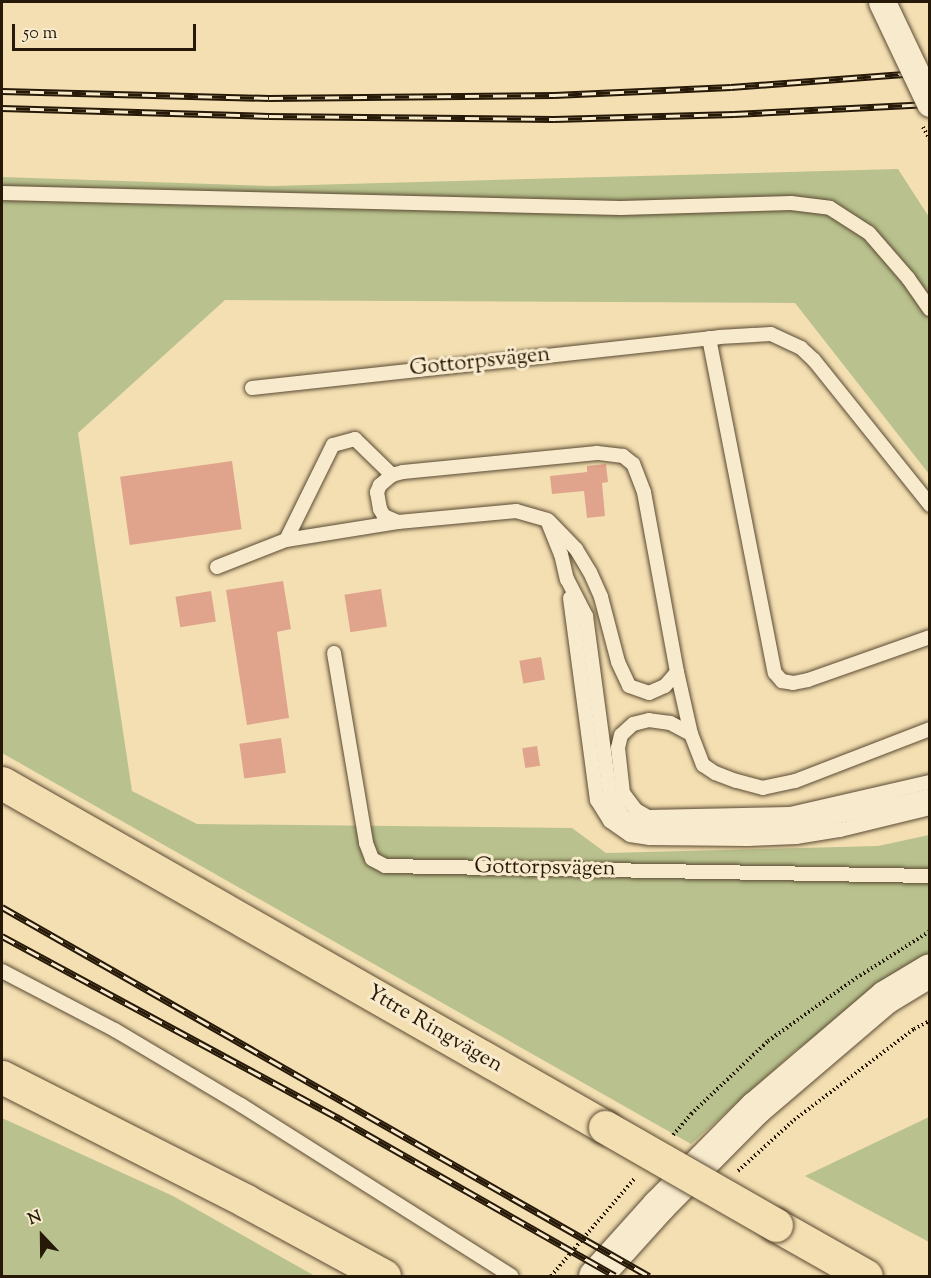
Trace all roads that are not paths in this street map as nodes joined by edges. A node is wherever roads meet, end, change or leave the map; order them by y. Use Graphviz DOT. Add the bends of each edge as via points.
graph roads {
  1 [pos="882,2"];
  2 [pos="930,103"];
  3 [pos="2,193"];
  4 [pos="930,309"];
  5 [pos="709,338"];
  6 [pos="252,388"];
  7 [pos="392,475"];
  8 [pos="930,505"];
  9 [pos="547,520"];
  10 [pos="398,522"];
  11 [pos="286,540"];
  12 [pos="217,567"];
  13 [pos="567,579"];
  14 [pos="930,637"];
  15 [pos="334,653"];
  16 [pos="677,672"];
  17 [pos="930,729"];
  18 [pos="691,734"];
  19 [pos="930,782"];
  20 [pos="2,783"];
  21 [pos="930,795"];
  22 [pos="930,808"];
  23 [pos="930,876"];
  24 [pos="930,970"];
  25 [pos="2,971"];
  26 [pos="930,989"];
  27 [pos="806,1064"];
  28 [pos="2,1077"];
  29 [pos="384,1276"];
  30 [pos="512,1276"];
  31 [pos="595,1276"];
  32 [pos="866,1276"];
  1 -- 2 [label="street, bridge"];
  3 -- 4 [label="lane" via="621,208 791,203 830,208 869,233"];
  5 -- 6 [label="lane, Gottorpsvägen"];
  5 -- 8 [label="lane, Gottorpsvägen" via="771,334 801,348"];
  5 -- 14 [label="lane" via="775,673 782,681 808,680"];
  7 -- 10 [label="lane" via="380,485 378,501 384,516"];
  7 -- 11 [label="lane" via="355,439 333,444"];
  7 -- 16 [label="lane" via="597,453 623,456 633,464 644,492"];
  9 -- 10 [label="lane" via="516,511"];
  9 -- 13 [label="lane"];
  9 -- 16 [label="lane" via="576,549 590,572 629,686 649,693 664,686"];
  10 -- 11 [label="lane"];
  11 -- 12 [label="lane"];
  13 -- 21 [label="lane" via="586,616 610,796 624,818 642,826 660,827 791,827"];
  13 -- 22 [label="lane" via="597,800 610,821 630,835 796,837"];
  15 -- 23 [label="lane, Gottorpsvägen" via="366,843 372,859 385,866"];
  16 -- 18 [label="lane"];
  17 -- 18 [label="lane" via="795,781 763,788 736,782 703,765"];
  18 -- 19 [label="lane" via="670,723 650,720 633,724 621,735 618,748 623,793 636,810 648,817 790,814"];
  20 -- 32 [label="highway, Yttre Ringvägen, bridge"];
  24 -- 27 [label="street" via="885,997"];
  25 -- 30 [label="lane" via="115,1030 241,1105"];
  26 -- 27 [label="street"];
  27 -- 31 [label="street" via="747,1116"];
  28 -- 29 [label="highway"];
}
